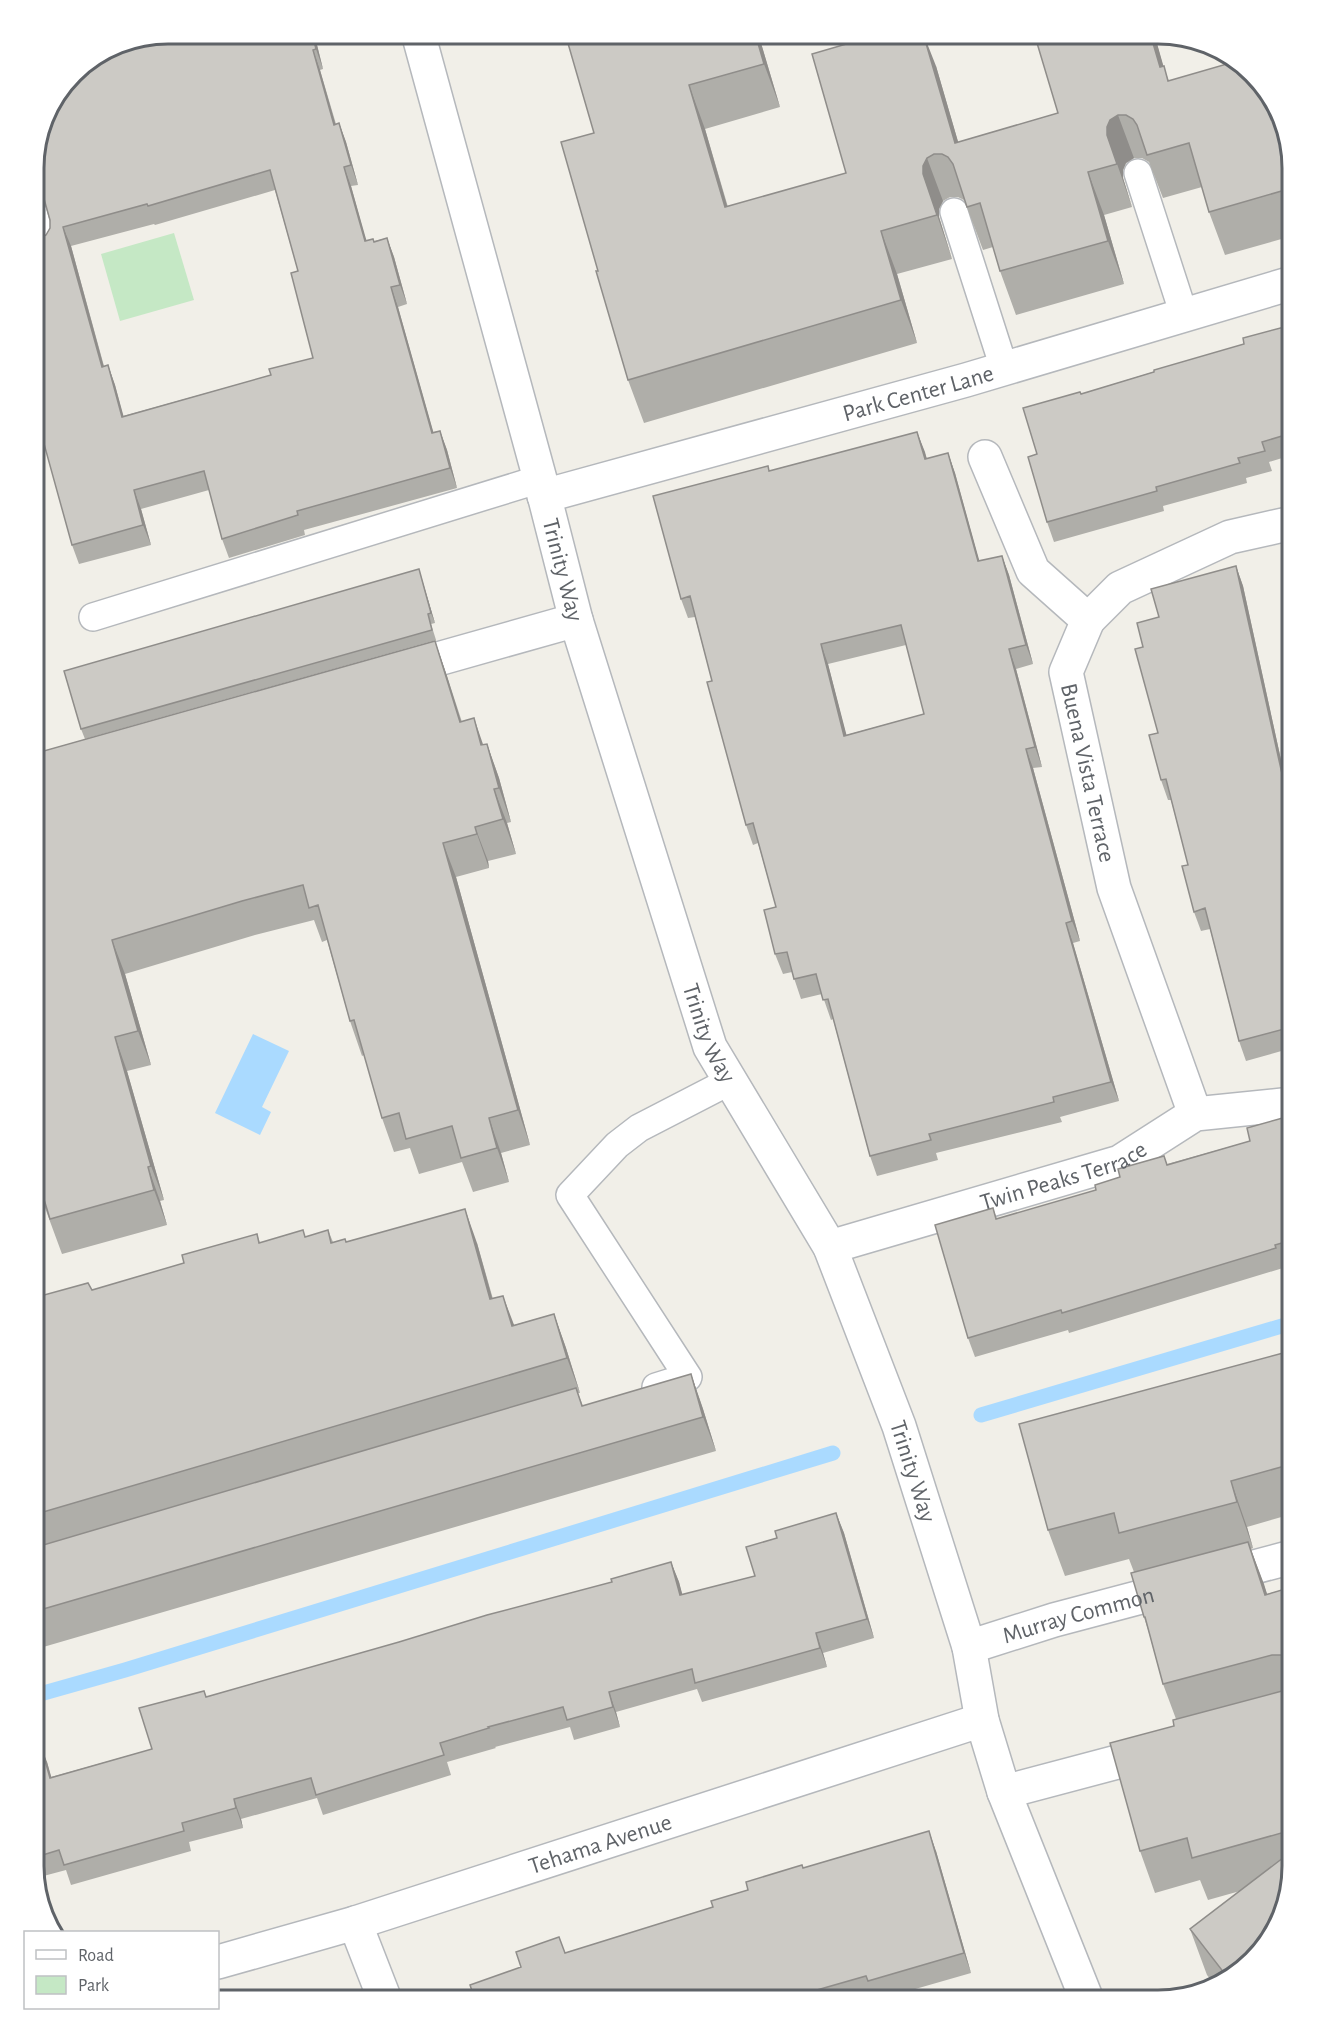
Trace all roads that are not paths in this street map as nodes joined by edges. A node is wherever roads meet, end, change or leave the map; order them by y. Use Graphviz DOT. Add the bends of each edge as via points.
graph roads {
  1 [pos="421,44"];
  2 [pos="1138,173"];
  3 [pos="954,212"];
  4 [pos="1282,287"];
  5 [pos="1184,315"];
  6 [pos="1004,368"];
  7 [pos="985,457"];
  8 [pos="542,487"];
  9 [pos="1282,525"];
  10 [pos="93,617"];
  11 [pos="576,620"];
  12 [pos="1088,620"];
  13 [pos="373,678"];
  14 [pos="730,1080"];
  15 [pos="1282,1105"];
  16 [pos="1195,1114"];
  17 [pos="830,1247"];
  18 [pos="631,1394"];
  19 [pos="1282,1560"];
  20 [pos="969,1647"];
  21 [pos="982,1720"];
  22 [pos="1188,1743"];
  23 [pos="1004,1792"];
  24 [pos="355,1923"];
  25 [pos="219,1962"];
  26 [pos="381,1989"];
  27 [pos="1083,1990"];
  1 -- 8 [label="street, Trinity Way"];
  2 -- 5 [label="lane"];
  3 -- 6 [label="lane"];
  4 -- 5 [label="street, Park Center Lane"];
  5 -- 6 [label="street, Park Center Lane"];
  6 -- 8 [label="street, Park Center Lane"];
  7 -- 12 [label="street" via="1033,571"];
  8 -- 10 [label="lane"];
  8 -- 11 [label="street, Trinity Way"];
  9 -- 12 [label="street" via="1230,537 1120,588"];
  11 -- 13 [label="street"];
  11 -- 14 [label="street, Trinity Way" via="710,1047"];
  12 -- 16 [label="street, Buena Vista Terrace" via="1066,672 1114,888"];
  14 -- 17 [label="street, Trinity Way"];
  14 -- 18 [label="lane" via="639,1128 617,1145 570,1195 688,1377"];
  15 -- 16 [label="street, Twin Peaks Terrace"];
  16 -- 17 [label="street, Twin Peaks Terrace" via="1120,1162"];
  17 -- 20 [label="street, Trinity Way" via="899,1426"];
  19 -- 20 [label="street, Murray Common" via="1054,1620"];
  20 -- 21 [label="street, Trinity Way"];
  21 -- 23 [label="street, Trinity Way"];
  21 -- 24 [label="street, Tehama Avenue"];
  22 -- 23 [label="street"];
  23 -- 27 [label="street, Trinity Way"];
  24 -- 25 [label="street, Tehama Avenue"];
  24 -- 26 [label="street"];
}
